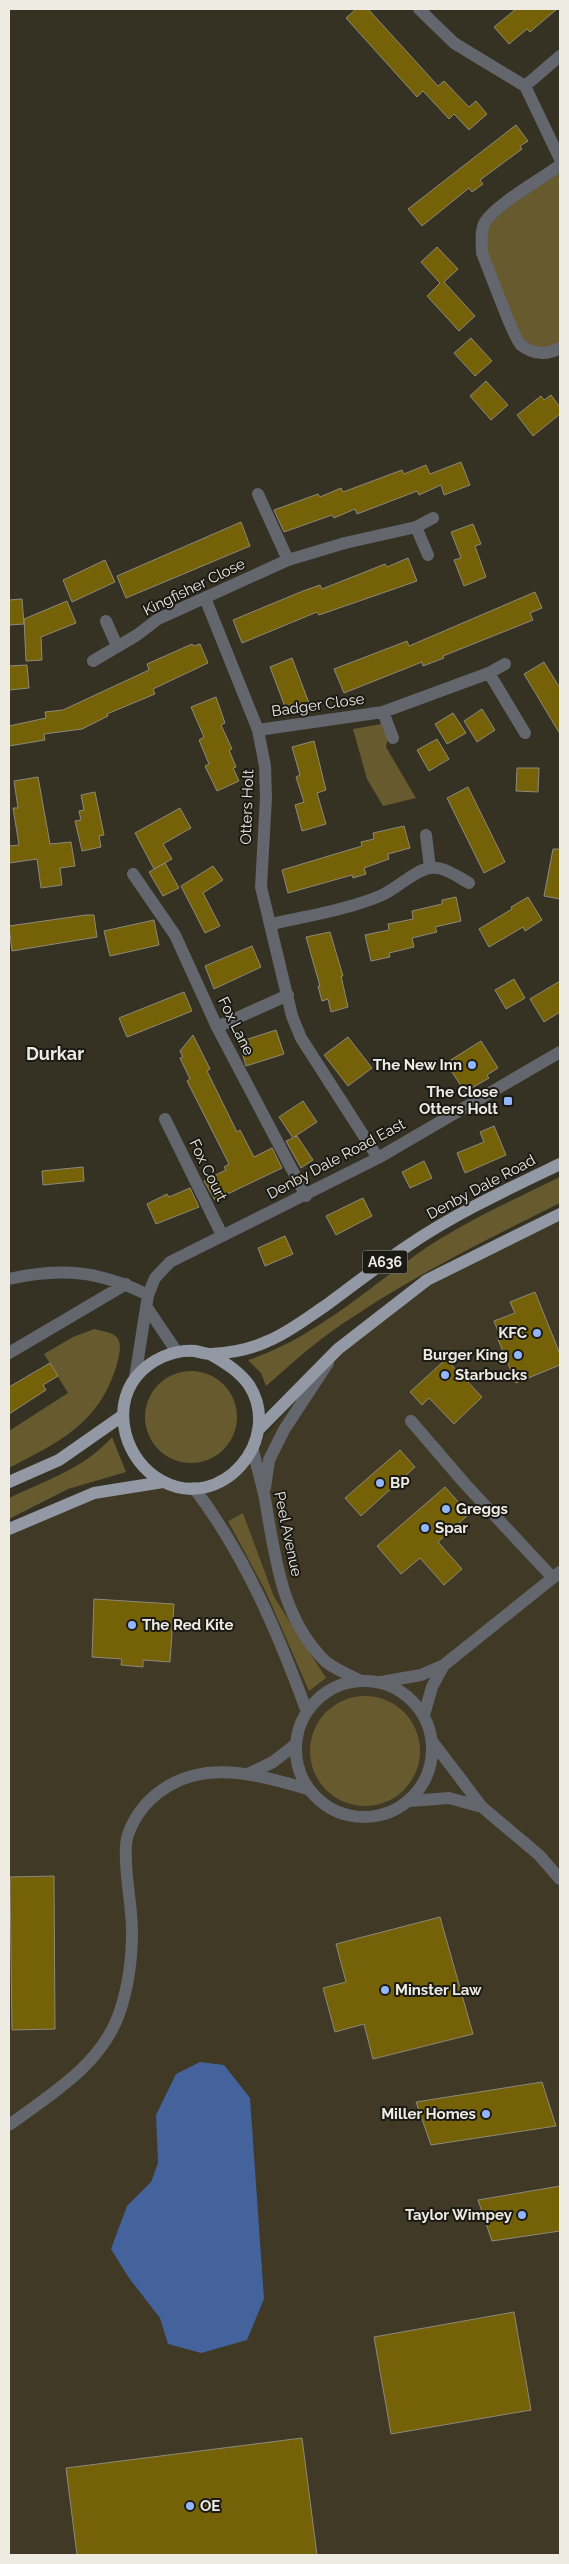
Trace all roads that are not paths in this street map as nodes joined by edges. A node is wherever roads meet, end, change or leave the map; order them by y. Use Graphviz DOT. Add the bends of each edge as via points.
graph roads {
  1 [pos="419,9"];
  2 [pos="560,56"];
  3 [pos="525,86"];
  4 [pos="560,159"];
  5 [pos="560,165"];
  6 [pos="560,348"];
  7 [pos="258,494"];
  8 [pos="433,518"];
  9 [pos="416,527"];
  10 [pos="428,555"];
  11 [pos="288,560"];
  12 [pos="205,598"];
  13 [pos="106,621"];
  14 [pos="117,646"];
  15 [pos="94,661"];
  16 [pos="505,664"];
  17 [pos="489,673"];
  18 [pos="383,712"];
  19 [pos="258,730"];
  20 [pos="525,733"];
  21 [pos="392,738"];
  22 [pos="426,835"];
  23 [pos="430,868"];
  24 [pos="133,874"];
  25 [pos="469,883"];
  26 [pos="271,924"];
  27 [pos="288,995"];
  28 [pos="216,1027"];
  29 [pos="560,1052"];
  30 [pos="165,1119"];
  31 [pos="378,1158"];
  32 [pos="560,1164"];
  33 [pos="306,1196"];
  34 [pos="560,1214"];
  35 [pos="222,1235"];
  36 [pos="9,1279"];
  37 [pos="126,1284"];
  38 [pos="148,1295"];
  39 [pos="148,1309"];
  40 [pos="338,1349"];
  41 [pos="177,1352"];
  42 [pos="9,1354"];
  43 [pos="210,1354"];
  44 [pos="136,1378"];
  45 [pos="122,1416"];
  46 [pos="411,1421"];
  47 [pos="259,1429"];
  48 [pos="253,1451"];
  49 [pos="9,1482"];
  50 [pos="162,1482"];
  51 [pos="194,1488"];
  52 [pos="264,1497"];
  53 [pos="9,1529"];
  54 [pos="557,1575"];
  55 [pos="444,1665"];
  56 [pos="361,1681"];
  57 [pos="380,1683"];
  58 [pos="307,1712"];
  59 [pos="424,1715"];
  60 [pos="432,1741"];
  61 [pos="296,1744"];
  62 [pos="250,1773"];
  63 [pos="308,1789"];
  64 [pos="410,1801"];
  65 [pos="482,1808"];
  66 [pos="560,1879"];
  67 [pos="9,2125"];
  1 -- 3 [label="street" via="454,43"];
  2 -- 3 [label="street"];
  3 -- 4 [label="street"];
  5 -- 6 [label="street" via="484,223 482,253 520,345 536,354 552,353"];
  7 -- 11 [label="street"];
  8 -- 9 [label="street, Kingfisher Close"];
  9 -- 10 [label="street"];
  9 -- 11 [label="street, Kingfisher Close"];
  11 -- 12 [label="street, Kingfisher Close"];
  12 -- 14 [label="street, Kingfisher Close" via="158,619"];
  12 -- 19 [label="street, Otters Holt"];
  13 -- 14 [label="street"];
  14 -- 15 [label="street, Kingfisher Close"];
  16 -- 17 [label="street, Badger Close"];
  17 -- 18 [label="street, Badger Close"];
  17 -- 20 [label="street"];
  18 -- 19 [label="street, Badger Close"];
  18 -- 21 [label="street, Badger Close"];
  19 -- 26 [label="street, Otters Holt" via="265,766 266,796 261,887"];
  22 -- 23 [label="street"];
  23 -- 25 [label="street" via="444,870"];
  23 -- 26 [label="street" via="380,896"];
  24 -- 28 [label="street, Fox Lane" via="175,935"];
  26 -- 27 [label="street, Otters Holt"];
  27 -- 28 [label="street"];
  27 -- 31 [label="street, Otters Holt" via="300,1038"];
  28 -- 33 [label="street, Fox Lane"];
  29 -- 31 [label="street, Denby Dale Road East"];
  30 -- 35 [label="street, Fox Court"];
  31 -- 33 [label="street, Denby Dale Road East"];
  32 -- 43 [label="main road, Denby Dale Road / A636" via="464,1211 269,1341"];
  33 -- 35 [label="street, Denby Dale Road East"];
  34 -- 40 [label="main road, Denby Dale Road / A636" via="427,1280"];
  35 -- 38 [label="street, Denby Dale Road East" via="170,1262 155,1278"];
  36 -- 37 [label="street" via="51,1271 73,1271"];
  37 -- 38 [label="street"];
  37 -- 42 [label="street"];
  38 -- 39 [label="street, Denby Dale Road East"];
  39 -- 41 [label="street"];
  39 -- 44 [label="street, Denby Dale Road East"];
  40 -- 47 [label="main road, Denby Dale Road / A636"];
  40 -- 52 [label="street" via="284,1430 269,1460"];
  41 -- 43 [label="main road, Denby Dale Road"];
  41 -- 44 [label="main road, Denby Dale Road" via="161,1357"];
  43 -- 47 [label="main road, Denby Dale Road" via="233,1368 249,1385 258,1406"];
  44 -- 45 [label="main road, Denby Dale Road" via="127,1393"];
  45 -- 49 [label="main road" via="59,1460"];
  45 -- 50 [label="main road, Denby Dale Road" via="134,1456"];
  46 -- 54 [label="street" via="466,1485"];
  47 -- 48 [label="main road, Denby Dale Road"];
  48 -- 51 [label="main road, Denby Dale Road" via="228,1478 212,1486"];
  48 -- 52 [label="street, Peel Avenue"];
  50 -- 51 [label="main road, Denby Dale Road"];
  50 -- 53 [label="main road, Denby Dale Road" via="94,1493"];
  51 -- 58 [label="street" via="217,1518 256,1586"];
  52 -- 56 [label="street, Peel Avenue" via="274,1560 285,1596 303,1633 325,1662"];
  54 -- 55 [label="street"];
  55 -- 57 [label="street" via="421,1675"];
  55 -- 59 [label="street" via="432,1687"];
  56 -- 57 [label="street"];
  56 -- 58 [label="street" via="330,1690"];
  57 -- 59 [label="street" via="405,1694"];
  58 -- 61 [label="street"];
  59 -- 60 [label="street"];
  60 -- 64 [label="street" via="428,1773"];
  60 -- 65 [label="street"];
  61 -- 62 [label="street" via="273,1762"];
  61 -- 63 [label="street" via="298,1768"];
  62 -- 63 [label="street"];
  62 -- 67 [label="street" via="192,1774 163,1788 144,1806 126,1843 132,1932 128,1980 118,2016 102,2045 80,2071 61,2089"];
  63 -- 64 [label="street" via="334,1811 356,1817 390,1813"];
  64 -- 65 [label="street" via="449,1798"];
  65 -- 66 [label="street" via="539,1856"];
}
